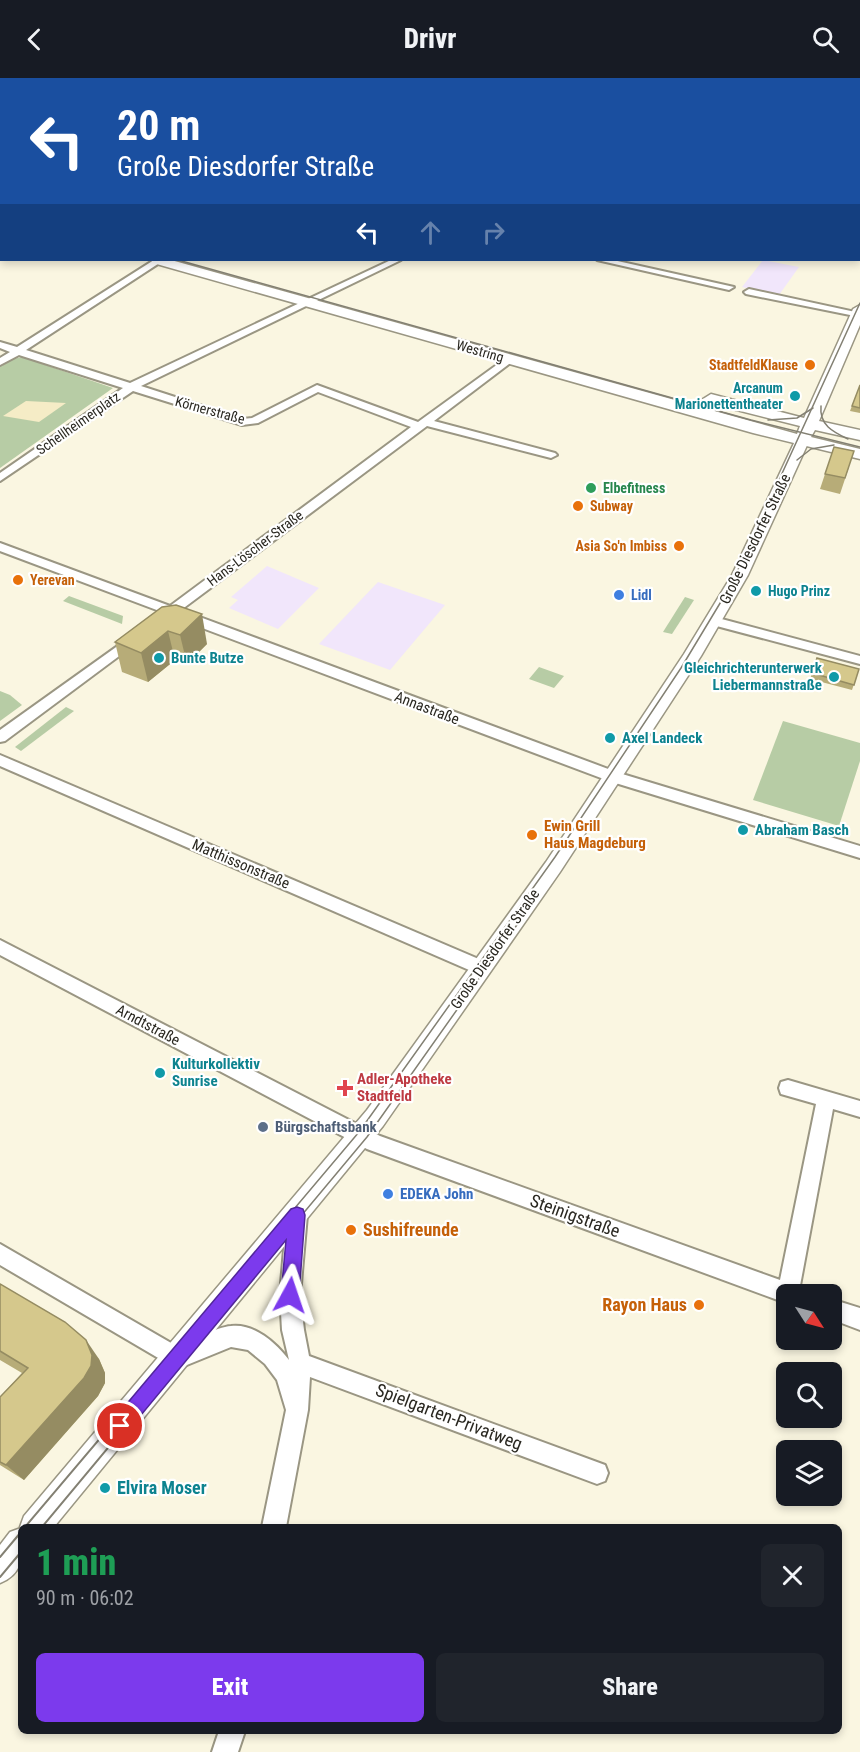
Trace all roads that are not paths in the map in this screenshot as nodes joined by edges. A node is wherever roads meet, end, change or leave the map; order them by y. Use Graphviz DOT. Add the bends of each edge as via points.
graph roads {
  1 [pos="157,261"];
  2 [pos="163,261"];
  3 [pos="210,261"];
  4 [pos="395,261"];
  5 [pos="607,261"];
  6 [pos="290,283"];
  7 [pos="729,287"];
  8 [pos="330,292"];
  9 [pos="749,292"];
  10 [pos="308,295"];
  11 [pos="348,297"];
  12 [pos="859,312"];
  13 [pos="0,345"];
  14 [pos="18,351"];
  15 [pos="509,359"];
  16 [pos="0,362"];
  17 [pos="131,387"];
  18 [pos="696,395"];
  19 [pos="423,424"];
  20 [pos="810,424"];
  21 [pos="860,435"];
  22 [pos="802,441"];
  23 [pos="860,454"];
  24 [pos="551,455"];
  25 [pos="0,478"];
  26 [pos="0,547"];
  27 [pos="171,612"];
  28 [pos="714,621"];
  29 [pos="860,660"];
  30 [pos="0,737"];
  31 [pos="0,760"];
  32 [pos="614,777"];
  33 [pos="860,852"];
  34 [pos="0,947"];
  35 [pos="482,968"];
  36 [pos="788,1088"];
  37 [pos="826,1099"];
  38 [pos="860,1108"];
  39 [pos="360,1137"];
  40 [pos="297,1215"];
  41 [pos="0,1254"];
  42 [pos="791,1284"];
  43 [pos="776,1289"];
  44 [pos="842,1313"];
  45 [pos="860,1319"];
  46 [pos="177,1358"];
  47 [pos="300,1363"];
  48 [pos="297,1410"];
  49 [pos="597,1473"];
  50 [pos="38,1524"];
  51 [pos="275,1524"];
  52 [pos="18,1547"];
  53 [pos="0,1568"];
  54 [pos="231,1734"];
  55 [pos="225,1752"];
  1 -- 14 [label="street"];
  2 -- 10 [label="main road, Westring"];
  3 -- 6 [label="main road"];
  4 -- 8 [label="street"];
  5 -- 7 [label="street"];
  8 -- 10 [label="main road, Westring"];
  8 -- 11 [label="main road, Westring"];
  9 -- 12 [label="street"];
  10 -- 15 [label="main road, Westring"];
  10 -- 17 [label="street"];
  12 -- 20 [label="main road, Große Diesdorfer Straße"];
  13 -- 14 [label="street, Schellheimerplatz"];
  14 -- 16 [label="street"];
  14 -- 17 [label="street, Schellheimerplatz"];
  15 -- 19 [label="street, Hans-Löscher-Straße"];
  15 -- 22 [label="main road, Westring"];
  17 -- 19 [label="street, Körnerstraße" via="244,422 254,421 313,389 320,389"];
  17 -- 25 [label="street, Schellheimerplatz"];
  18 -- 20 [label="main road"];
  19 -- 24 [label="street, Körnerstraße"];
  19 -- 27 [label="street, Hans-Löscher-Straße"];
  20 -- 21 [label="main road"];
  20 -- 22 [label="main road, Große Diesdorfer Straße"];
  22 -- 23 [label="main road, Westring"];
  22 -- 28 [label="street, Große Diesdorfer Straße" via="740,575"];
  26 -- 27 [label="street, Annastraße"];
  27 -- 30 [label="street, Hans-Löscher-Straße"];
  27 -- 32 [label="street, Annastraße"];
  28 -- 29 [label="street"];
  28 -- 32 [label="street, Große Diesdorfer Straße"];
  31 -- 35 [label="street, Matthissonstraße"];
  32 -- 33 [label="street, Annastraße"];
  32 -- 35 [label="street, Große Diesdorfer Straße"];
  34 -- 39 [label="street, Arndtstraße"];
  35 -- 39 [label="street, Große Diesdorfer Straße"];
  36 -- 37 [label="street"];
  37 -- 38 [label="street"];
  37 -- 42 [label="street"];
  39 -- 40 [label="street, Große Diesdorfer Straße"];
  39 -- 43 [label="street, Steinigstraße"];
  40 -- 46 [label="street, Große Diesdorfer Straße"];
  40 -- 47 [label="street" via="290,1295"];
  41 -- 46 [label="street"];
  44 -- 45 [label="street"];
  46 -- 48 [label="street" via="231,1336 253,1340 273,1356 286,1375"];
  46 -- 50 [label="street, Große Diesdorfer Straße"];
  47 -- 48 [label="street"];
  47 -- 49 [label="street, Spielgarten-Privatweg"];
  48 -- 51 [label="street"];
  52 -- 53 [label="street"];
  54 -- 55 [label="street"];
}
